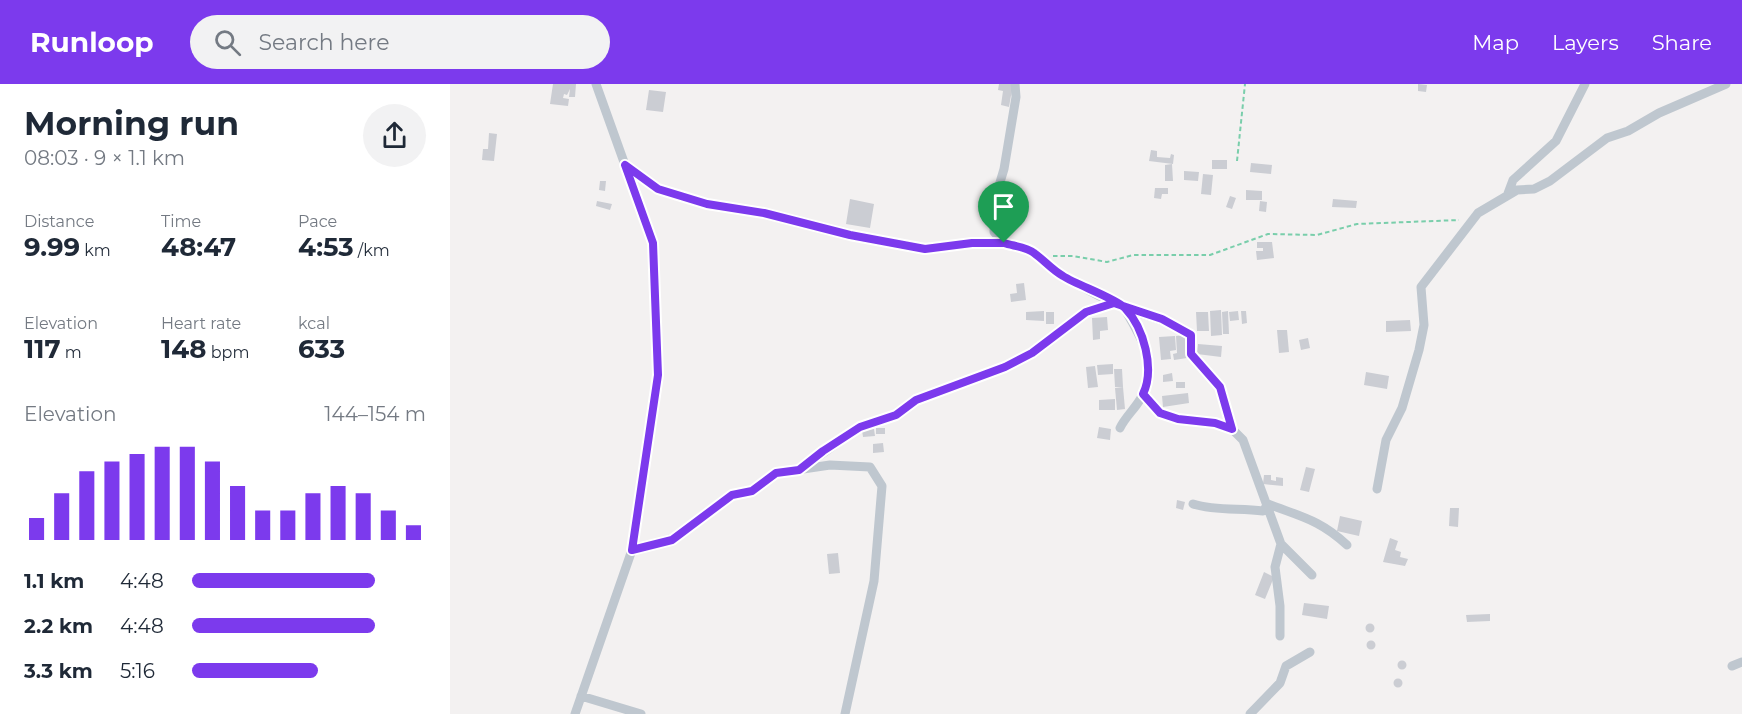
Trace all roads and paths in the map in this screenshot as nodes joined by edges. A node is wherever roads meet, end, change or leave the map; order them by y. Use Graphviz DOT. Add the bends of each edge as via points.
graph roads {
  1 [pos="596,84"];
  2 [pos="1015,84"];
  3 [pos="1245,84"];
  4 [pos="1585,84"];
  5 [pos="1726,84"];
  6 [pos="1237,161"];
  7 [pos="625,165"];
  8 [pos="1507,196"];
  9 [pos="1469,223"];
  10 [pos="1004,243"];
  11 [pos="1039,258"];
  12 [pos="1114,303"];
  13 [pos="1124,308"];
  14 [pos="1143,394"];
  15 [pos="1120,428"];
  16 [pos="1232,429"];
  17 [pos="799,470"];
  18 [pos="1377,489"];
  19 [pos="1193,504"];
  20 [pos="1268,504"];
  21 [pos="1281,544"];
  22 [pos="1347,545"];
  23 [pos="632,550"];
  24 [pos="1312,575"];
  25 [pos="1280,636"];
  26 [pos="1310,652"];
  27 [pos="1742,662"];
  28 [pos="1732,666"];
  29 [pos="581,696"];
  30 [pos="575,714"];
  31 [pos="641,714"];
  32 [pos="845,714"];
  33 [pos="1250,714"];
  1 -- 7 [label="street"];
  2 -- 10 [label="street" via="1004,170 995,199 994,232"];
  3 -- 6 [label="path"];
  4 -- 8 [label="street" via="1556,141 1513,180"];
  5 -- 8 [label="street" via="1607,138 1550,181"];
  7 -- 10 [label="path" via="658,189 707,204 764,213 850,235 925,249"];
  7 -- 23 [label="street" via="653,243 658,375"];
  8 -- 9 [label="street"];
  9 -- 11 [label="path" via="1462,220 1357,224 1317,235 1268,234 1210,255 1133,255 1107,262 1073,256"];
  9 -- 18 [label="street" via="1421,286 1424,325 1419,350 1402,408 1386,440"];
  10 -- 11 [label="path" via="1034,252"];
  11 -- 12 [label="street" via="1061,276"];
  12 -- 13 [label="street"];
  12 -- 17 [label="street" via="1086,312 1032,353 1005,367 916,400 896,415 860,427"];
  13 -- 14 [label="street" via="1148,353 1150,371"];
  13 -- 16 [label="street" via="1162,319 1191,335 1191,354 1220,387"];
  14 -- 15 [label="street"];
  14 -- 16 [label="street" via="1160,413"];
  16 -- 20 [label="street" via="1243,440"];
  17 -- 23 [label="street" via="776,473 752,491 732,495 672,540"];
  17 -- 32 [label="street" via="830,465 870,467 882,486 873,589"];
  19 -- 20 [label="street" via="1218,510 1263,511"];
  20 -- 21 [label="street"];
  20 -- 22 [label="street" via="1313,519"];
  21 -- 24 [label="street"];
  21 -- 25 [label="street" via="1275,567"];
  23 -- 29 [label="street"];
  26 -- 33 [label="street" via="1286,666 1280,683"];
  27 -- 28 [label="street"];
  29 -- 30 [label="street"];
  29 -- 31 [label="street"];
}
